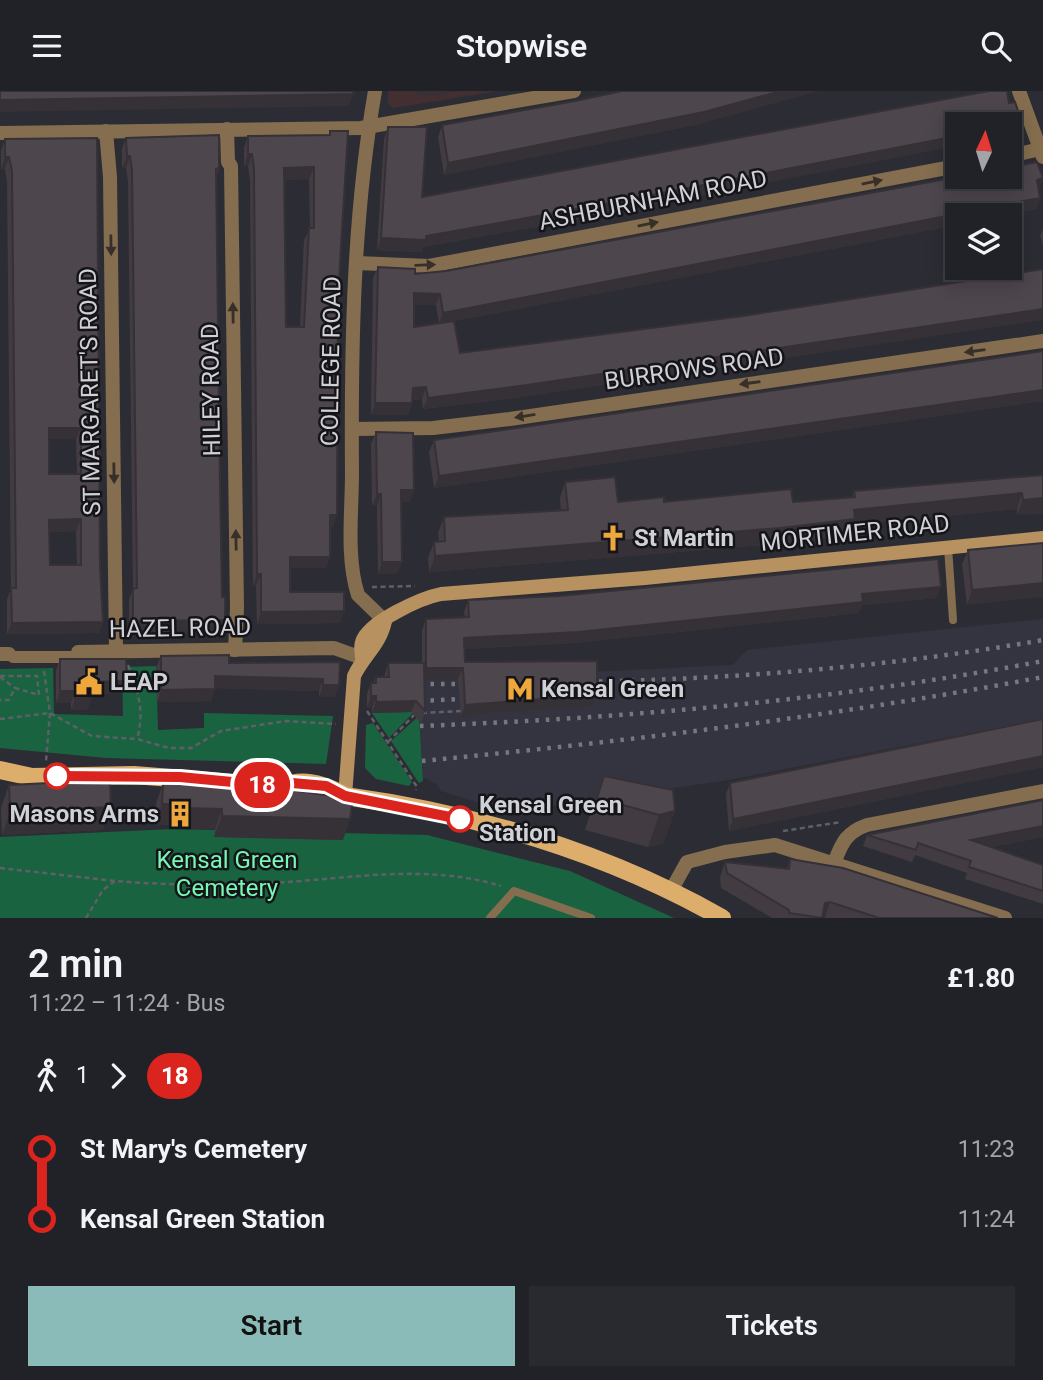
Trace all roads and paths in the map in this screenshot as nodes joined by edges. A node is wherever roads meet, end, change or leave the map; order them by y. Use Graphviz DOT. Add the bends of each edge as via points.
graph roads {
  1 [pos="375,91"];
  2 [pos="574,91"];
  3 [pos="1019,91"];
  4 [pos="368,126"];
  5 [pos="227,129"];
  6 [pos="106,131"];
  7 [pos="0,133"];
  8 [pos="1042,153"];
  9 [pos="1022,155"];
  10 [pos="945,168"];
  11 [pos="357,263"];
  12 [pos="1043,341"];
  13 [pos="352,429"];
  14 [pos="1043,538"];
  15 [pos="947,547"];
  16 [pos="355,586"];
  17 [pos="420,589"];
  18 [pos="953,620"];
  19 [pos="385,621"];
  20 [pos="235,650"];
  21 [pos="78,652"];
  22 [pos="116,652"];
  23 [pos="5,654"];
  24 [pos="362,658"];
  25 [pos="127,664"];
  26 [pos="44,668"];
  27 [pos="0,676"];
  28 [pos="15,688"];
  29 [pos="0,700"];
  30 [pos="364,707"];
  31 [pos="416,710"];
  32 [pos="461,711"];
  33 [pos="50,713"];
  34 [pos="414,715"];
  35 [pos="0,719"];
  36 [pos="336,724"];
  37 [pos="137,739"];
  38 [pos="388,742"];
  39 [pos="169,748"];
  40 [pos="168,754"];
  41 [pos="46,761"];
  42 [pos="0,770"];
  43 [pos="416,790"];
  44 [pos="1043,791"];
  45 [pos="345,796"];
  46 [pos="852,830"];
  47 [pos="775,845"];
  48 [pos="835,861"];
  49 [pos="0,867"];
  50 [pos="115,881"];
  51 [pos="672,889"];
  52 [pos="514,891"];
  53 [pos="577,915"];
  54 [pos="86,918"];
  55 [pos="490,918"];
  56 [pos="590,918"];
  57 [pos="722,918"];
  58 [pos="1006,918"];
  1 -- 4 [label="street, COLLEGE ROAD"];
  2 -- 4 [label="street"];
  3 -- 8 [label="street"];
  4 -- 5 [label="street"];
  4 -- 11 [label="street, COLLEGE ROAD"];
  5 -- 6 [label="street"];
  20 -- 5 [label="street, HILEY ROAD, one-way"];
  6 -- 7 [label="street"];
  6 -- 22 [label="street, ST MARGARET'S ROAD, one-way"];
  8 -- 9 [label="street"];
  11 -- 10 [label="street, ASHBURNHAM ROAD, one-way" via="429,266"];
  11 -- 13 [label="street, COLLEGE ROAD"];
  12 -- 13 [label="street, BURROWS ROAD, one-way" via="510,419 433,428"];
  13 -- 16 [label="street, COLLEGE ROAD"];
  14 -- 15 [label="main road, MORTIMER ROAD"];
  15 -- 18 [label="lane"];
  15 -- 19 [label="main road, MORTIMER ROAD" via="441,594 425,597"];
  16 -- 17 [label="path"];
  16 -- 19 [label="street" via="361,602"];
  19 -- 24 [label="main road" via="368,630 360,643"];
  20 -- 22 [label="street, HAZEL ROAD"];
  20 -- 24 [label="street, HAZEL ROAD" via="334,648"];
  21 -- 22 [label="street, HAZEL ROAD"];
  21 -- 23 [label="street, HAZEL ROAD" via="75,657"];
  24 -- 45 [label="main road" via="350,702"];
  25 -- 37 [label="path" via="141,700"];
  26 -- 33 [label="path"];
  27 -- 28 [label="path"];
  27 -- 28 [label="path" via="37,675 39,695"];
  28 -- 29 [label="path" via="9,700"];
  30 -- 38 [label="path"];
  31 -- 32 [label="path"];
  33 -- 35 [label="path"];
  33 -- 37 [label="path" via="92,736"];
  33 -- 41 [label="path"];
  34 -- 38 [label="path"];
  36 -- 39 [label="path" via="286,721 221,731 191,748"];
  37 -- 39 [label="path"];
  38 -- 43 [label="path"];
  39 -- 40 [label="path"];
  42 -- 45 [label="main road" via="32,777 134,775 284,787 299,800 324,803"];
  44 -- 46 [label="street"];
  45 -- 51 [label="main road" via="485,824 610,863"];
  46 -- 47 [label="path" via="839,820 779,832"];
  46 -- 48 [label="street"];
  47 -- 48 [label="street"];
  47 -- 51 [label="street" via="687,862"];
  48 -- 58 [label="street"];
  49 -- 50 [label="path"];
  50 -- 52 [label="path" via="267,883 419,874 475,879"];
  50 -- 54 [label="path" via="103,890"];
  51 -- 57 [label="main road"];
  52 -- 53 [label="lane"];
  52 -- 55 [label="lane"];
  53 -- 56 [label="lane"];
}
